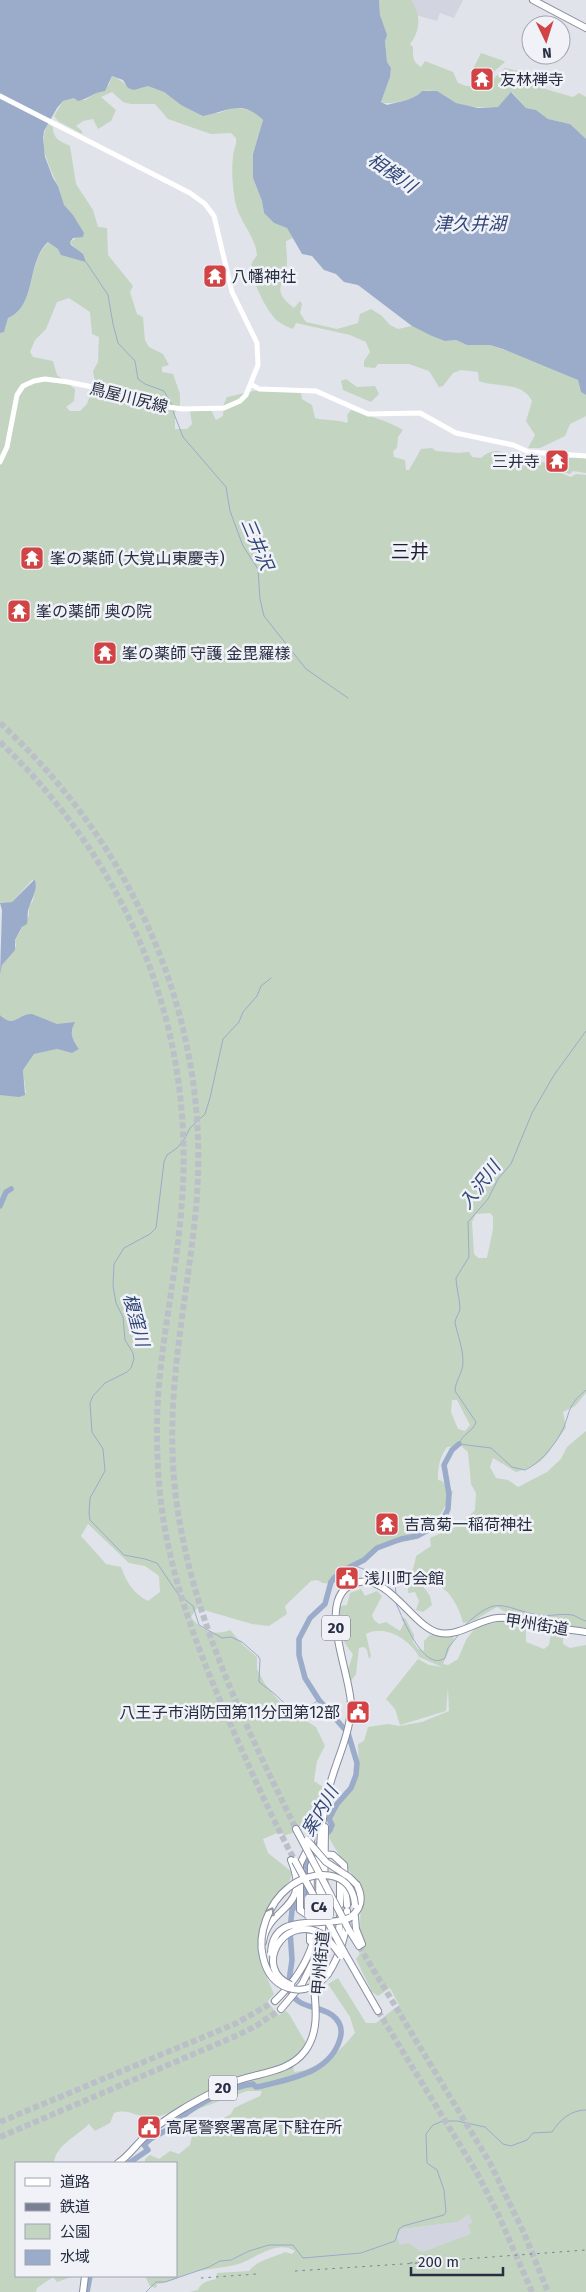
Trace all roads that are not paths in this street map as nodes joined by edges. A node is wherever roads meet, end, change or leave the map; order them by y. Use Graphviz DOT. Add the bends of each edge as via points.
graph roads {
  1 [pos="534,0"];
  2 [pos="586,28"];
  3 [pos="0,96"];
  4 [pos="251,384"];
  5 [pos="586,456"];
  6 [pos="0,462"];
  7 [pos="586,1632"];
  8 [pos="326,1806"];
  9 [pos="298,1828"];
  10 [pos="324,1830"];
  11 [pos="305,1842"];
  12 [pos="323,1851"];
  13 [pos="338,1863"];
  14 [pos="325,1873"];
  15 [pos="355,1905"];
  16 [pos="311,1908"];
  17 [pos="343,1908"];
  18 [pos="353,1917"];
  19 [pos="322,1937"];
  20 [pos="310,1941"];
  21 [pos="342,1954"];
  22 [pos="264,1960"];
  23 [pos="273,1964"];
  24 [pos="313,1973"];
  25 [pos="327,1973"];
  26 [pos="275,2001"];
  27 [pos="316,2007"];
  28 [pos="281,2008"];
  29 [pos="378,2011"];
  30 [pos="119,2162"];
  31 [pos="87,2277"];
  32 [pos="83,2292"];
  1 -- 2 [label="highway"];
  3 -- 4 [label="main road, 鳥屋川尻線" via="195,196 209,208 218,227 232,292 258,346 259,360"];
  4 -- 5 [label="main road" via="260,389 316,392 368,414 420,414 456,433 513,444 529,452"];
  4 -- 6 [label="main road, 鳥屋川尻線" via="245,396 232,406 190,409 153,405 117,392 64,381 34,381 23,386 17,395 7,447"];
  7 -- 8 [label="highway, 甲州街道 / 20" via="537,1626 506,1618 486,1620 443,1633 430,1629 378,1585 359,1582 346,1588 336,1605 336,1629 351,1697 349,1723"];
  8 -- 10 [label="highway, 甲州街道 / 20"];
  8 -- 10 [label="highway, 甲州街道 / 20"];
  9 -- 11 [label="highway"];
  10 -- 12 [label="highway, 甲州街道 / 20"];
  10 -- 16 [label="highway, 20" via="313,1828 311,1842 302,1859 301,1912 306,1914"];
  11 -- 18 [label="highway, bridge" via="357,1885 362,1901"];
  11 -- 18 [label="highway, C4, bridge" via="349,1930 360,1945"];
  12 -- 13 [label="highway"];
  12 -- 14 [label="highway, 甲州街道 / 20"];
  12 -- 16 [label="highway, 甲州街道 / 20" via="311,1863"];
  12 -- 17 [label="highway" via="344,1866"];
  12 -- 26 [label="highway, 20, bridge" via="316,1936 294,1981"];
  13 -- 14 [label="highway" via="328,1863"];
  13 -- 17 [label="highway"];
  14 -- 19 [label="highway, 甲州街道 / 20"];
  22 -- 15 [label="highway, one-way, bridge" via="261,1940 268,1915 281,1894 297,1882 322,1876 340,1878 352,1888"];
  16 -- 20 [label="highway, 甲州街道 / 20"];
  17 -- 25 [label="highway" via="343,1939 337,1959"];
  18 -- 23 [label="highway, bridge" via="341,1922 304,1922 286,1927 272,1945"];
  19 -- 27 [label="highway, 甲州街道 / 20" via="317,1964"];
  19 -- 28 [label="highway, 20" via="302,1984"];
  21 -- 22 [label="highway, C4, bridge" via="293,1861 297,1891 268,1929 264,1938"];
  21 -- 23 [label="highway, bridge" via="319,1933 299,1930 281,1939 274,1951"];
  21 -- 29 [label="highway"];
  22 -- 25 [label="highway, bridge" via="273,1978 296,1990 315,1986"];
  23 -- 25 [label="highway, bridge" via="282,1979 297,1986 310,1985"];
  24 -- 27 [label="highway, 甲州街道 / 20"];
  27 -- 30 [label="highway, 甲州街道 / 20" via="316,2026 310,2043 295,2060 232,2083 184,2109 147,2134"];
  31 -- 32 [label="highway"];
}
